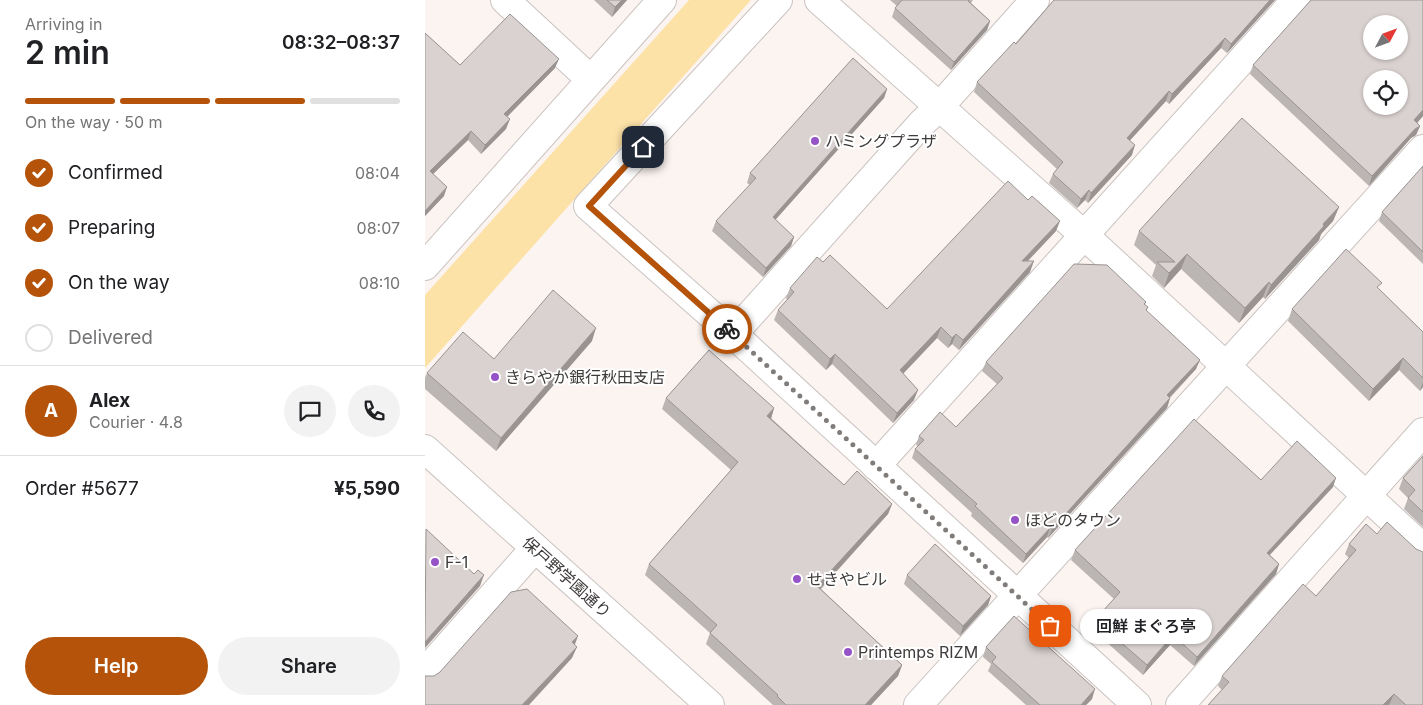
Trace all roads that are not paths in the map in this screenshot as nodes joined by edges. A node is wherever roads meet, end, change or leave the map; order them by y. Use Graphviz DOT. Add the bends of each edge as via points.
graph roads {
  1 [pos="505,0"];
  2 [pos="662,0"];
  3 [pos="778,0"];
  4 [pos="819,0"];
  5 [pos="1035,0"];
  6 [pos="1296,0"];
  7 [pos="590,79"];
  8 [pos="940,106"];
  9 [pos="1423,148"];
  10 [pos="1084,235"];
  11 [pos="425,266"];
  12 [pos="733,334"];
  13 [pos="1226,366"];
  14 [pos="1423,432"];
  15 [pos="425,448"];
  16 [pos="876,466"];
  17 [pos="1365,496"];
  18 [pos="535,548"];
  19 [pos="1423,548"];
  20 [pos="1018,596"];
  21 [pos="425,672"];
  22 [pos="709,705"];
  23 [pos="919,705"];
  24 [pos="1137,705"];
  25 [pos="1180,705"];
  1 -- 7 [label="street"];
  2 -- 7 [label="street"];
  3 -- 12 [label="street" via="589,206"];
  4 -- 8 [label="street"];
  5 -- 8 [label="street"];
  6 -- 10 [label="street"];
  7 -- 11 [label="street"];
  8 -- 10 [label="street"];
  8 -- 12 [label="street"];
  9 -- 13 [label="street"];
  10 -- 13 [label="street"];
  10 -- 16 [label="street"];
  12 -- 16 [label="street"];
  13 -- 17 [label="street"];
  13 -- 20 [label="street"];
  14 -- 17 [label="street"];
  15 -- 18 [label="street, 保戸野学園通り"];
  16 -- 20 [label="street"];
  17 -- 19 [label="street"];
  17 -- 25 [label="street"];
  18 -- 21 [label="street"];
  18 -- 22 [label="street, 保戸野学園通り"];
  20 -- 23 [label="street"];
  20 -- 24 [label="street"];
}
